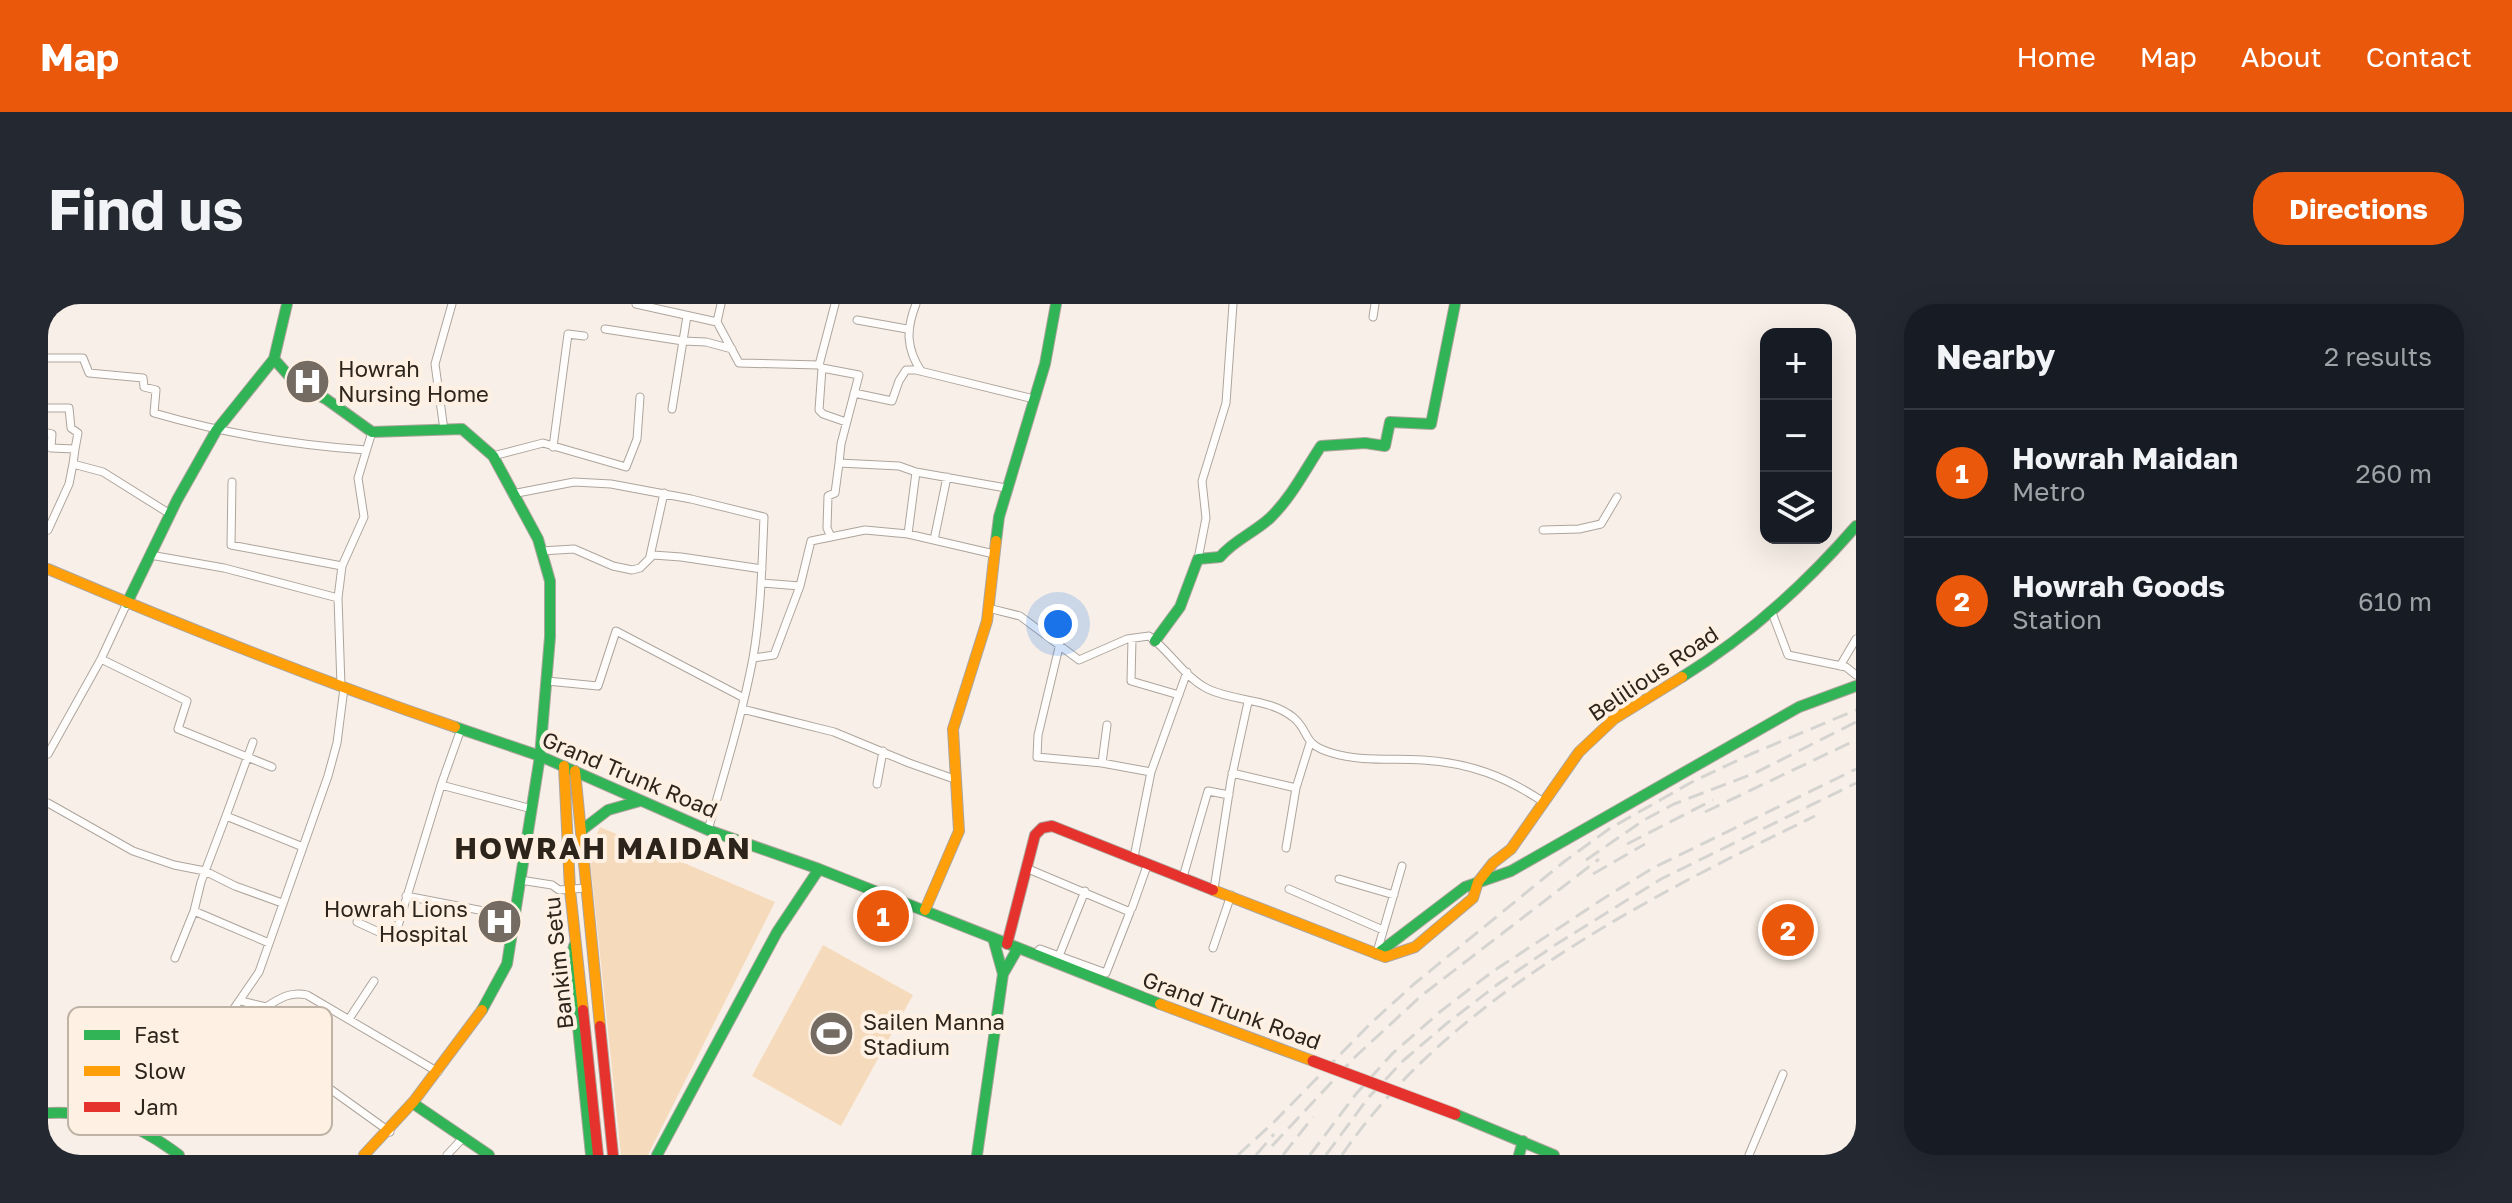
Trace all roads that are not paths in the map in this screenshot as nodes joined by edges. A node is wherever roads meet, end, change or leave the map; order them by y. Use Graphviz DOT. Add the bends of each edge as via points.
graph roads {
  1 [pos="287,304"];
  2 [pos="452,304"];
  3 [pos="636,304"];
  4 [pos="721,304"];
  5 [pos="835,304"];
  6 [pos="916,304"];
  7 [pos="1056,304"];
  8 [pos="1233,304"];
  9 [pos="1375,304"];
  10 [pos="1455,304"];
  11 [pos="687,316"];
  12 [pos="1373,317"];
  13 [pos="857,320"];
  14 [pos="717,322"];
  15 [pos="605,329"];
  16 [pos="907,329"];
  17 [pos="584,336"];
  18 [pos="683,341"];
  19 [pos="732,349"];
  20 [pos="48,358"];
  21 [pos="274,359"];
  22 [pos="820,366"];
  23 [pos="921,371"];
  24 [pos="854,393"];
  25 [pos="640,397"];
  26 [pos="1034,399"];
  27 [pos="48,408"];
  28 [pos="672,409"];
  29 [pos="846,422"];
  30 [pos="444,430"];
  31 [pos="216,431"];
  32 [pos="372,432"];
  33 [pos="48,433"];
  34 [pos="553,447"];
  35 [pos="75,449"];
  36 [pos="366,450"];
  37 [pos="493,456"];
  38 [pos="839,463"];
  39 [pos="73,464"];
  40 [pos="916,472"];
  41 [pos="947,477"];
  42 [pos="232,482"];
  43 [pos="1006,488"];
  44 [pos="664,493"];
  45 [pos="512,494"];
  46 [pos="1617,497"];
  47 [pos="170,514"];
  48 [pos="1856,526"];
  49 [pos="48,530"];
  50 [pos="1543,530"];
  51 [pos="908,534"];
  52 [pos="831,537"];
  53 [pos="934,540"];
  54 [pos="541,551"];
  55 [pos="994,554"];
  56 [pos="150,555"];
  57 [pos="650,556"];
  58 [pos="1198,559"];
  59 [pos="342,566"];
  60 [pos="48,569"];
  61 [pos="762,569"];
  62 [pos="761,583"];
  63 [pos="800,586"];
  64 [pos="338,598"];
  65 [pos="127,603"];
  66 [pos="988,608"];
  67 [pos="1771,610"];
  68 [pos="1132,639"];
  69 [pos="1856,639"];
  70 [pos="1155,641"];
  71 [pos="1060,643"];
  72 [pos="753,658"];
  73 [pos="101,659"];
  74 [pos="1840,666"];
  75 [pos="1187,672"];
  76 [pos="1856,675"];
  77 [pos="547,681"];
  78 [pos="1856,686"];
  79 [pos="343,687"];
  80 [pos="1179,695"];
  81 [pos="744,698"];
  82 [pos="1248,702"];
  83 [pos="742,709"];
  84 [pos="1107,725"];
  85 [pos="461,729"];
  86 [pos="253,742"];
  87 [pos="1310,743"];
  88 [pos="883,751"];
  89 [pos="48,754"];
  90 [pos="540,756"];
  91 [pos="247,757"];
  92 [pos="1102,763"];
  93 [pos="272,767"];
  94 [pos="570,769"];
  95 [pos="1151,772"];
  96 [pos="1232,773"];
  97 [pos="957,780"];
  98 [pos="877,784"];
  99 [pos="441,785"];
  100 [pos="1296,788"];
  101 [pos="1229,795"];
  102 [pos="641,801"];
  103 [pos="1542,801"];
  104 [pos="48,803"];
  105 [pos="532,809"];
  106 [pos="226,816"];
  107 [pos="582,830"];
  108 [pos="708,830"];
  109 [pos="303,847"];
  110 [pos="1286,848"];
  111 [pos="1134,857"];
  112 [pos="1148,863"];
  113 [pos="1402,866"];
  114 [pos="1025,868"];
  115 [pos="819,869"];
  116 [pos="205,871"];
  117 [pos="1183,877"];
  118 [pos="1339,879"];
  119 [pos="520,880"];
  120 [pos="1478,882"];
  121 [pos="587,888"];
  122 [pos="1214,889"];
  123 [pos="1289,889"];
  124 [pos="570,890"];
  125 [pos="1085,891"];
  126 [pos="1231,895"];
  127 [pos="1394,895"];
  128 [pos="406,896"];
  129 [pos="282,903"];
  130 [pos="1132,908"];
  131 [pos="925,910"];
  132 [pos="194,911"];
  133 [pos="515,917"];
  134 [pos="357,922"];
  135 [pos="1383,930"];
  136 [pos="993,938"];
  137 [pos="575,940"];
  138 [pos="269,943"];
  139 [pos="1013,946"];
  140 [pos="1213,948"];
  141 [pos="1377,954"];
  142 [pos="1034,955"];
  143 [pos="1059,956"];
  144 [pos="175,958"];
  145 [pos="1003,974"];
  146 [pos="374,981"];
  147 [pos="241,1001"];
  148 [pos="237,1007"];
  149 [pos="266,1007"];
  150 [pos="266,1007"];
  151 [pos="329,1007"];
  152 [pos="332,1009"];
  153 [pos="349,1019"];
  154 [pos="438,1072"];
  155 [pos="1783,1074"];
  156 [pos="332,1090"];
  157 [pos="414,1104"];
  158 [pos="48,1113"];
  159 [pos="68,1113"];
  160 [pos="390,1132"];
  161 [pos="154,1135"];
  162 [pos="462,1139"];
  163 [pos="1523,1141"];
  164 [pos="179,1155"];
  165 [pos="364,1155"];
  166 [pos="447,1155"];
  167 [pos="489,1155"];
  168 [pos="591,1155"];
  169 [pos="598,1155"];
  170 [pos="613,1155"];
  171 [pos="657,1155"];
  172 [pos="977,1155"];
  173 [pos="1519,1155"];
  174 [pos="1554,1155"];
  175 [pos="1749,1155"];
  1 -- 21 [label="main road"];
  2 -- 30 [label="street" via="435,364"];
  3 -- 11 [label="street"];
  4 -- 14 [label="street"];
  5 -- 22 [label="street"];
  6 -- 16 [label="street"];
  7 -- 26 [label="main road"];
  8 -- 58 [label="street" via="1226,403 1202,481 1206,518"];
  9 -- 12 [label="street"];
  10 -- 58 [label="main road" via="1431,424 1390,422 1385,446 1321,446 1273,515 1230,543 1220,557"];
  11 -- 14 [label="street"];
  11 -- 18 [label="street"];
  13 -- 16 [label="street"];
  14 -- 19 [label="street"];
  15 -- 18 [label="street"];
  16 -- 23 [label="street"];
  17 -- 34 [label="street" via="568,334"];
  18 -- 19 [label="street"];
  18 -- 28 [label="street"];
  19 -- 22 [label="street" via="739,363"];
  20 -- 31 [label="street" via="83,358 89,373 143,378 144,387 156,390 154,413"];
  21 -- 31 [label="main road"];
  21 -- 32 [label="main road" via="297,385"];
  22 -- 24 [label="street" via="859,375"];
  22 -- 29 [label="street" via="819,410"];
  23 -- 24 [label="street" via="906,370 892,401"];
  23 -- 26 [label="street"];
  24 -- 29 [label="street"];
  25 -- 34 [label="street" via="637,439 626,467"];
  26 -- 43 [label="main road"];
  27 -- 35 [label="street" via="69,408 71,428 78,433"];
  29 -- 38 [label="street"];
  30 -- 32 [label="main road"];
  30 -- 37 [label="main road" via="462,429"];
  31 -- 36 [label="street"];
  31 -- 47 [label="main road"];
  32 -- 36 [label="street"];
  33 -- 35 [label="street" via="51,448"];
  34 -- 37 [label="street" via="543,443"];
  35 -- 39 [label="street"];
  36 -- 59 [label="street" via="358,478 364,517"];
  37 -- 45 [label="main road"];
  38 -- 40 [label="street"];
  38 -- 52 [label="street" via="835,493 828,496"];
  39 -- 47 [label="street" via="103,472"];
  39 -- 49 [label="street"];
  40 -- 41 [label="street"];
  40 -- 51 [label="street"];
  41 -- 43 [label="street"];
  41 -- 53 [label="street"];
  42 -- 59 [label="street" via="231,545"];
  43 -- 55 [label="main road"];
  44 -- 45 [label="street" via="574,482"];
  44 -- 57 [label="street"];
  44 -- 61 [label="street" via="764,517"];
  45 -- 54 [label="main road"];
  46 -- 50 [label="street" via="1601,524"];
  47 -- 56 [label="main road"];
  48 -- 67 [label="main road, Belilious Road" via="1817,571"];
  51 -- 52 [label="street" via="865,530"];
  51 -- 53 [label="street"];
  52 -- 63 [label="street" via="811,541"];
  53 -- 55 [label="street"];
  54 -- 57 [label="street" via="574,549 632,570"];
  54 -- 77 [label="main road" via="550,581"];
  55 -- 66 [label="main road"];
  56 -- 64 [label="street"];
  56 -- 65 [label="main road"];
  57 -- 61 [label="street"];
  58 -- 70 [label="main road" via="1180,607"];
  59 -- 64 [label="street"];
  60 -- 65 [label="main road, Grand Trunk Road"];
  61 -- 62 [label="street"];
  62 -- 63 [label="street"];
  62 -- 72 [label="street"];
  63 -- 72 [label="street" via="774,655"];
  64 -- 79 [label="street"];
  65 -- 73 [label="street"];
  65 -- 79 [label="main road, Grand Trunk Road"];
  66 -- 71 [label="street" via="1020,616"];
  66 -- 97 [label="main road" via="953,729"];
  67 -- 74 [label="street" via="1788,655"];
  67 -- 103 [label="main road, Belilious Road" via="1726,650 1614,719 1579,752"];
  68 -- 70 [label="street" via="1149,636"];
  68 -- 71 [label="street" via="1079,660"];
  68 -- 80 [label="street" via="1131,681"];
  69 -- 74 [label="street"];
  70 -- 75 [label="street"];
  71 -- 92 [label="street" via="1037,757"];
  72 -- 81 [label="street"];
  73 -- 89 [label="street"];
  73 -- 91 [label="street" via="187,701 178,729"];
  74 -- 76 [label="street"];
  75 -- 80 [label="street"];
  75 -- 82 [label="street" via="1207,688"];
  77 -- 81 [label="street" via="598,686 616,631"];
  77 -- 90 [label="main road"];
  78 -- 120 [label="main road" via="1799,707 1511,871"];
  79 -- 85 [label="main road, Grand Trunk Road"];
  79 -- 109 [label="street" via="337,743"];
  80 -- 95 [label="street"];
  81 -- 83 [label="street"];
  82 -- 87 [label="street" via="1273,705 1296,719"];
  82 -- 96 [label="street"];
  83 -- 88 [label="street" via="834,732"];
  83 -- 108 [label="street"];
  84 -- 92 [label="street"];
  85 -- 90 [label="main road, Grand Trunk Road"];
  85 -- 99 [label="street"];
  86 -- 91 [label="street"];
  87 -- 100 [label="street"];
  87 -- 103 [label="street" via="1332,753 1485,770"];
  88 -- 97 [label="street"];
  88 -- 98 [label="street"];
  90 -- 94 [label="main road, Grand Trunk Road"];
  90 -- 105 [label="main road"];
  91 -- 93 [label="street"];
  91 -- 106 [label="street"];
  92 -- 95 [label="street"];
  94 -- 102 [label="main road, Grand Trunk Road"];
  94 -- 107 [label="main road, Bankim Setu"];
  94 -- 124 [label="main road, Bankim Setu"];
  95 -- 111 [label="street"];
  96 -- 100 [label="street"];
  96 -- 101 [label="street"];
  97 -- 131 [label="main road" via="959,831"];
  99 -- 105 [label="street"];
  99 -- 128 [label="street"];
  100 -- 110 [label="street"];
  101 -- 117 [label="street" via="1208,791"];
  101 -- 122 [label="street"];
  102 -- 107 [label="main road" via="615,805"];
  102 -- 108 [label="main road, Grand Trunk Road"];
  103 -- 120 [label="main road, Belilious Road" via="1511,849"];
  104 -- 116 [label="street" via="133,851"];
  105 -- 119 [label="main road"];
  106 -- 109 [label="street"];
  106 -- 116 [label="street"];
  107 -- 121 [label="main road, Bankim Setu"];
  108 -- 115 [label="main road, Grand Trunk Road"];
  109 -- 129 [label="street"];
  111 -- 112 [label="main road"];
  111 -- 114 [label="main road" via="1052,826 1035,835"];
  112 -- 117 [label="main road"];
  112 -- 130 [label="street"];
  113 -- 127 [label="street"];
  114 -- 125 [label="street"];
  114 -- 139 [label="main road"];
  115 -- 131 [label="main road, Grand Trunk Road"];
  115 -- 171 [label="main road" via="777,932"];
  116 -- 129 [label="street"];
  116 -- 132 [label="street"];
  117 -- 122 [label="main road"];
  118 -- 127 [label="street"];
  119 -- 124 [label="street"];
  119 -- 133 [label="main road"];
  120 -- 141 [label="main road, Belilious Road" via="1473,898 1415,947 1385,957"];
  121 -- 124 [label="street"];
  121 -- 170 [label="main road, Bankim Setu"];
  122 -- 126 [label="main road"];
  123 -- 135 [label="street"];
  124 -- 137 [label="main road, Bankim Setu"];
  125 -- 143 [label="street"];
  125 -- 143 [label="street" via="1127,909 1130,917 1106,973"];
  126 -- 140 [label="street"];
  126 -- 141 [label="main road"];
  127 -- 135 [label="street"];
  128 -- 133 [label="street"];
  128 -- 134 [label="street" via="394,939"];
  129 -- 138 [label="street"];
  131 -- 136 [label="main road, Grand Trunk Road"];
  132 -- 138 [label="street"];
  132 -- 144 [label="street"];
  133 -- 154 [label="main road" via="500,984"];
  135 -- 141 [label="street"];
  136 -- 139 [label="main road, Grand Trunk Road"];
  136 -- 145 [label="main road"];
  137 -- 168 [label="main road" via="571,958"];
  137 -- 169 [label="main road, Bankim Setu"];
  138 -- 147 [label="street"];
  139 -- 142 [label="main road, Grand Trunk Road"];
  139 -- 145 [label="main road"];
  142 -- 143 [label="street" via="1038,948"];
  142 -- 163 [label="main road, Grand Trunk Road, bridge"];
  145 -- 172 [label="main road"];
  146 -- 153 [label="street"];
  147 -- 148 [label="street"];
  147 -- 150 [label="street"];
  149 -- 151 [label="street" via="297,992"];
  152 -- 153 [label="street"];
  153 -- 154 [label="street"];
  154 -- 157 [label="main road"];
  155 -- 175 [label="street"];
  156 -- 160 [label="street"];
  157 -- 160 [label="main road"];
  157 -- 162 [label="main road"];
  158 -- 159 [label="main road"];
  160 -- 165 [label="main road"];
  161 -- 164 [label="main road"];
  162 -- 166 [label="street"];
  162 -- 167 [label="main road"];
  163 -- 173 [label="main road"];
  163 -- 174 [label="main road, Grand Trunk Road"];
}
